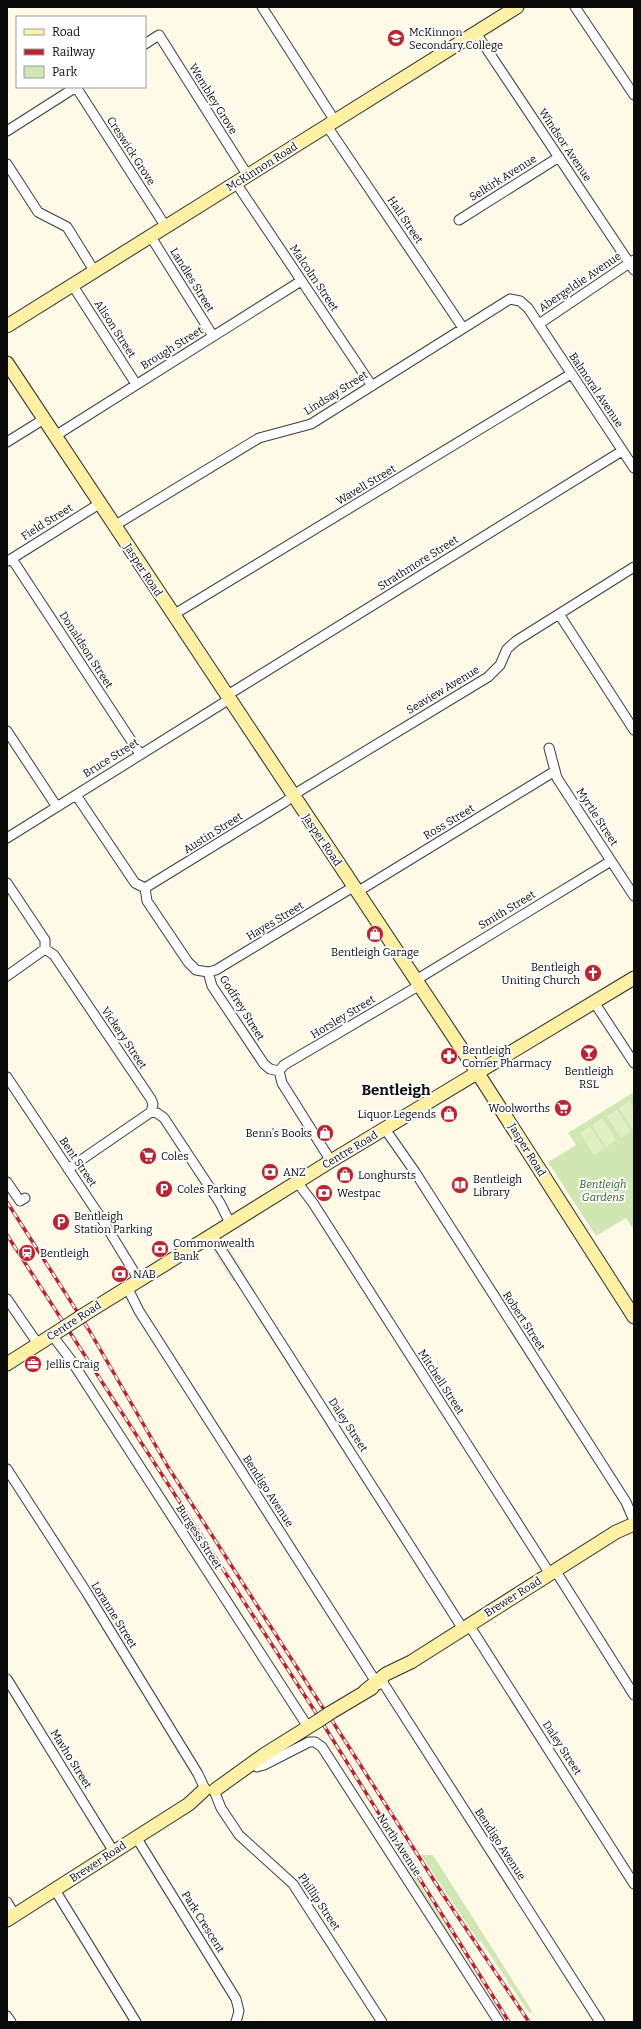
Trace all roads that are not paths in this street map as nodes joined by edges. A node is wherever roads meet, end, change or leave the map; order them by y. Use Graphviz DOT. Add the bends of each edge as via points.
graph roads {
  1 [pos="262,7"];
  2 [pos="517,7"];
  3 [pos="575,7"];
  4 [pos="476,33"];
  5 [pos="146,43"];
  6 [pos="74,88"];
  7 [pos="77,88"];
  8 [pos="634,95"];
  9 [pos="331,124"];
  10 [pos="7,131"];
  11 [pos="559,157"];
  12 [pos="7,164"];
  13 [pos="248,176"];
  14 [pos="236,183"];
  15 [pos="459,220"];
  16 [pos="166,227"];
  17 [pos="151,236"];
  18 [pos="632,265"];
  19 [pos="95,272"];
  20 [pos="301,281"];
  21 [pos="73,286"];
  22 [pos="539,324"];
  23 [pos="7,326"];
  24 [pos="463,328"];
  25 [pos="213,336"];
  26 [pos="7,364"];
  27 [pos="571,374"];
  28 [pos="136,384"];
  29 [pos="372,386"];
  30 [pos="44,419"];
  31 [pos="55,436"];
  32 [pos="7,442"];
  33 [pos="622,451"];
  34 [pos="634,468"];
  35 [pos="100,504"];
  36 [pos="114,526"];
  37 [pos="9,560"];
  38 [pos="634,567"];
  39 [pos="559,614"];
  40 [pos="173,615"];
  41 [pos="227,698"];
  42 [pos="634,730"];
  43 [pos="7,731"];
  44 [pos="550,748"];
  45 [pos="140,754"];
  46 [pos="555,771"];
  47 [pos="76,795"];
  48 [pos="293,796"];
  49 [pos="57,807"];
  50 [pos="7,838"];
  51 [pos="611,861"];
  52 [pos="7,883"];
  53 [pos="145,888"];
  54 [pos="355,890"];
  55 [pos="634,896"];
  56 [pos="45,948"];
  57 [pos="208,972"];
  58 [pos="7,976"];
  59 [pos="634,978"];
  60 [pos="418,982"];
  61 [pos="594,1002"];
  62 [pos="634,1063"];
  63 [pos="279,1071"];
  64 [pos="477,1072"];
  65 [pos="7,1077"];
  66 [pos="151,1112"];
  67 [pos="387,1128"];
  68 [pos="331,1161"];
  69 [pos="68,1169"];
  70 [pos="299,1181"];
  71 [pos="7,1182"];
  72 [pos="25,1198"];
  73 [pos="233,1222"];
  74 [pos="212,1235"];
  75 [pos="141,1279"];
  76 [pos="125,1289"];
  77 [pos="7,1299"];
  78 [pos="634,1318"];
  79 [pos="57,1332"];
  80 [pos="36,1346"];
  81 [pos="7,1364"];
  82 [pos="7,1469"];
  83 [pos="633,1517"];
  84 [pos="552,1572"];
  85 [pos="466,1627"];
  86 [pos="7,1679"];
  87 [pos="379,1682"];
  88 [pos="634,1695"];
  89 [pos="312,1724"];
  90 [pos="252,1764"];
  91 [pos="210,1790"];
  92 [pos="136,1838"];
  93 [pos="114,1852"];
  94 [pos="634,1884"];
  95 [pos="55,1890"];
  96 [pos="7,1902"];
  97 [pos="11,1918"];
  98 [pos="7,2016"];
  99 [pos="11,2022"];
  100 [pos="136,2022"];
  101 [pos="236,2022"];
  102 [pos="382,2022"];
  103 [pos="499,2022"];
  104 [pos="600,2022"];
  1 -- 9 [label="street, Hall Street"];
  2 -- 4 [label="main road, McKinnon Road"];
  3 -- 8 [label="street"];
  4 -- 9 [label="main road, McKinnon Road"];
  4 -- 11 [label="street, Windsor Avenue"];
  5 -- 13 [label="street, Wembley Grove" via="159,35"];
  6 -- 10 [label="street"];
  7 -- 16 [label="street, Creswick Grove"];
  9 -- 13 [label="main road, McKinnon Road"];
  9 -- 24 [label="street, Hall Street"];
  11 -- 15 [label="street, Selkirk Avenue"];
  11 -- 18 [label="street, Windsor Avenue"];
  12 -- 19 [label="street" via="38,212 67,227"];
  13 -- 14 [label="main road, McKinnon Road"];
  14 -- 16 [label="main road, McKinnon Road"];
  14 -- 20 [label="street, Malcolm Street"];
  16 -- 17 [label="main road, McKinnon Road"];
  17 -- 19 [label="main road, McKinnon Road"];
  17 -- 25 [label="street, Landles Street"];
  18 -- 22 [label="street, Abergeldie Avenue"];
  19 -- 21 [label="main road, McKinnon Road"];
  20 -- 25 [label="street, Brough Street"];
  20 -- 29 [label="street, Malcolm Street"];
  21 -- 23 [label="main road, McKinnon Road"];
  21 -- 28 [label="street, Alison Street"];
  22 -- 24 [label="street, Lindsay Street" via="520,301 510,299"];
  22 -- 27 [label="street, Balmoral Avenue"];
  24 -- 29 [label="street, Lindsay Street"];
  25 -- 28 [label="street, Brough Street"];
  26 -- 30 [label="main road, Jasper Road"];
  27 -- 33 [label="street, Balmoral Avenue"];
  27 -- 40 [label="street, Wavell Street"];
  28 -- 31 [label="street, Brough Street"];
  29 -- 36 [label="street, Lindsay Street" via="311,424 259,438"];
  30 -- 31 [label="main road, Jasper Road"];
  30 -- 32 [label="street"];
  31 -- 35 [label="main road, Jasper Road"];
  33 -- 34 [label="street, Balmoral Avenue"];
  33 -- 41 [label="street, Strathmore Street"];
  35 -- 36 [label="main road, Jasper Road"];
  35 -- 37 [label="street, Field Street"];
  36 -- 40 [label="main road, Jasper Road"];
  37 -- 45 [label="street, Donaldson Street"];
  38 -- 39 [label="street, Seaview Avenue"];
  39 -- 42 [label="street"];
  39 -- 48 [label="street, Seaview Avenue" via="516,641 507,649 500,665 488,677"];
  40 -- 41 [label="main road, Jasper Road"];
  41 -- 45 [label="street, Bruce Street"];
  41 -- 48 [label="main road, Jasper Road"];
  43 -- 49 [label="street"];
  44 -- 46 [label="street, Myrtle Street"];
  45 -- 47 [label="street, Bruce Street"];
  46 -- 51 [label="street, Myrtle Street" via="559,782"];
  46 -- 54 [label="street, Ross Street"];
  47 -- 49 [label="street, Bruce Street"];
  47 -- 53 [label="street" via="135,883"];
  48 -- 53 [label="street, Austin Street"];
  48 -- 54 [label="main road, Jasper Road"];
  49 -- 50 [label="street, Bruce Street"];
  51 -- 55 [label="street, Myrtle Street"];
  51 -- 60 [label="street, Smith Street"];
  52 -- 56 [label="street, Vickery Street" via="45,940"];
  53 -- 57 [label="street, Godfrey Street" via="147,901 188,962 196,970"];
  54 -- 57 [label="street, Hayes Street" via="216,970"];
  54 -- 60 [label="main road, Jasper Road"];
  56 -- 58 [label="street"];
  56 -- 66 [label="street, Vickery Street" via="54,955 151,1099"];
  57 -- 63 [label="street, Godfrey Street" via="212,986 264,1064"];
  59 -- 61 [label="main road, Centre Road"];
  60 -- 63 [label="street, Horsley Street" via="284,1065"];
  60 -- 64 [label="main road, Jasper Road"];
  61 -- 62 [label="street"];
  61 -- 64 [label="main road, Centre Road"];
  63 -- 68 [label="street" via="282,1083"];
  64 -- 67 [label="main road, Centre Road"];
  64 -- 78 [label="main road, Jasper Road"];
  65 -- 69 [label="street, Bent Street"];
  66 -- 69 [label="street"];
  66 -- 73 [label="street" via="164,1118"];
  67 -- 68 [label="main road, Centre Road"];
  67 -- 83 [label="street, Robert Street" via="626,1502"];
  68 -- 70 [label="main road, Centre Road"];
  69 -- 75 [label="street, Bent Street"];
  70 -- 73 [label="main road, Centre Road"];
  70 -- 84 [label="street, Mitchell Street"];
  71 -- 72 [label="street" via="20,1202"];
  73 -- 74 [label="main road, Centre Road"];
  74 -- 75 [label="main road, Centre Road"];
  74 -- 85 [label="street, Daley Street"];
  75 -- 76 [label="main road, Centre Road"];
  76 -- 79 [label="main road, Centre Road, bridge"];
  76 -- 87 [label="street, Bendigo Avenue"];
  77 -- 80 [label="street"];
  79 -- 80 [label="main road, Centre Road"];
  79 -- 89 [label="street, Burgess Street" via="71,1360"];
  80 -- 81 [label="main road, Centre Road"];
  82 -- 91 [label="street, Loranne Street"];
  83 -- 84 [label="main road, Brewer Road" via="616,1532"];
  84 -- 85 [label="main road, Brewer Road"];
  84 -- 88 [label="street, Mitchell Street"];
  85 -- 87 [label="main road, Brewer Road" via="404,1669"];
  85 -- 94 [label="street, Daley Street"];
  86 -- 93 [label="street, Mavho Street"];
  87 -- 89 [label="main road, Brewer Road, bridge"];
  87 -- 104 [label="street, Bendigo Avenue"];
  89 -- 90 [label="main road, Brewer Road"];
  90 -- 91 [label="main road, Brewer Road"];
  90 -- 103 [label="street, North Avenue" via="257,1767 264,1765 309,1742 322,1746"];
  91 -- 92 [label="main road, Brewer Road"];
  91 -- 102 [label="street, Phillip Street" via="239,1835 293,1884"];
  92 -- 93 [label="main road, Brewer Road"];
  92 -- 101 [label="street, Park Crescent" via="234,1995 239,2011"];
  93 -- 95 [label="main road, Brewer Road"];
  95 -- 97 [label="main road, Brewer Road"];
  95 -- 100 [label="street"];
  96 -- 97 [label="street"];
  98 -- 99 [label="street"];
}
